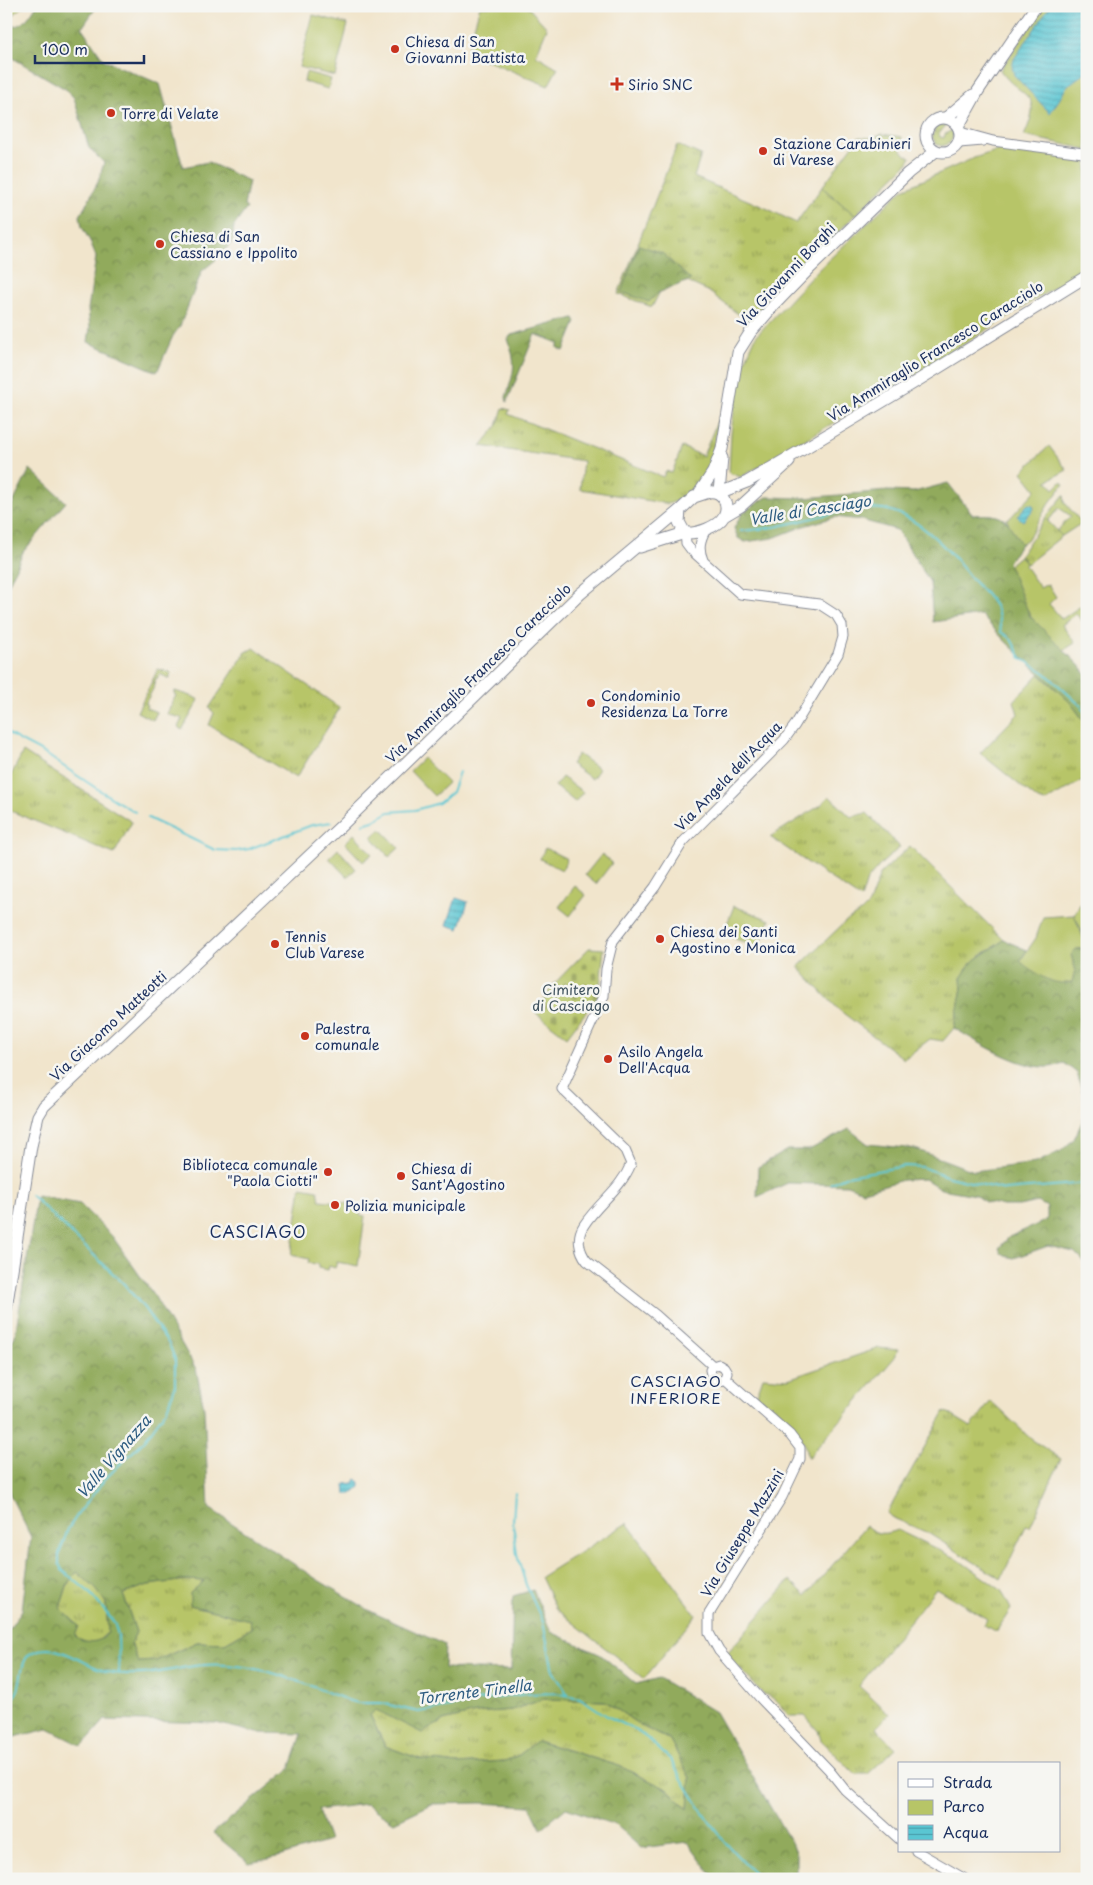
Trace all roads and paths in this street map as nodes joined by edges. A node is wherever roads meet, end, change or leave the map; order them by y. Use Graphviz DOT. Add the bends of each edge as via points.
graph roads {
  1 [pos="1036,6"];
  2 [pos="978,91"];
  3 [pos="946,118"];
  4 [pos="959,134"];
  5 [pos="927,142"];
  6 [pos="936,151"];
  7 [pos="1087,156"];
  8 [pos="908,172"];
  9 [pos="1087,276"];
  10 [pos="722,449"];
  11 [pos="800,452"];
  12 [pos="720,487"];
  13 [pos="698,496"];
  14 [pos="680,510"];
  15 [pos="724,516"];
  16 [pos="706,529"];
  17 [pos="686,538"];
  18 [pos="638,547"];
  19 [pos="703,560"];
  20 [pos="342,825"];
  21 [pos="6,1309"];
  22 [pos="713,1366"];
  23 [pos="898,1838"];
  24 [pos="918,1852"];
  25 [pos="965,1879"];
  1 -- 2 [label="main road"];
  2 -- 3 [label="main road"];
  2 -- 4 [label="main road"];
  3 -- 4 [label="main road" via="951,120"];
  3 -- 5 [label="main road" via="931,122 926,132"];
  4 -- 6 [label="main road" via="952,150"];
  4 -- 7 [label="street" via="1067,150"];
  5 -- 6 [label="main road"];
  5 -- 8 [label="main road, Via Giovanni Borghi"];
  6 -- 8 [label="main road, Via Giovanni Borghi"];
  8 -- 10 [label="main road, Via Giovanni Borghi" via="775,304 746,339 738,352"];
  9 -- 11 [label="main road, Via Ammiraglio Francesco Caracciolo"];
  10 -- 12 [label="main road, Via Giovanni Borghi"];
  10 -- 13 [label="main road, Via Giovanni Borghi"];
  11 -- 12 [label="main road, Via Ammiraglio Francesco Caracciolo" via="747,482 735,487"];
  11 -- 15 [label="main road, Via Ammiraglio Francesco Caracciolo" via="741,506"];
  12 -- 13 [label="main road, Via Ammiraglio Francesco Caracciolo"];
  12 -- 15 [label="main road, Via Giovanni Borghi"];
  13 -- 14 [label="main road, Via Ammiraglio Francesco Caracciolo"];
  14 -- 17 [label="main road" via="679,522"];
  14 -- 18 [label="main road, Via Ammiraglio Francesco Caracciolo"];
  15 -- 16 [label="main road, Via Ammiraglio Francesco Caracciolo"];
  16 -- 17 [label="main road, Via Ammiraglio Francesco Caracciolo"];
  16 -- 19 [label="street" via="700,543"];
  17 -- 18 [label="main road, Via Ammiraglio Francesco Caracciolo"];
  17 -- 19 [label="street, Via Angela dell'Acqua" via="692,551"];
  18 -- 20 [label="main road, Via Ammiraglio Francesco Caracciolo" via="580,594"];
  19 -- 22 [label="street, Via Angela dell'Acqua" via="740,594 819,604 828,608 842,625 843,637 838,654 796,725 683,842 655,887 613,941 604,996 562,1089 625,1150 631,1164 626,1176 583,1227 579,1243 581,1254"];
  20 -- 21 [label="main road, Via Giacomo Matteotti" via="41,1110 31,1146"];
  22 -- 23 [label="street, Via Giuseppe Mazzini" via="710,1370 712,1378 716,1381 725,1378 790,1435 800,1448 800,1460 782,1497 709,1614 709,1634 719,1651 845,1790"];
  24 -- 25 [label="street"];
}
